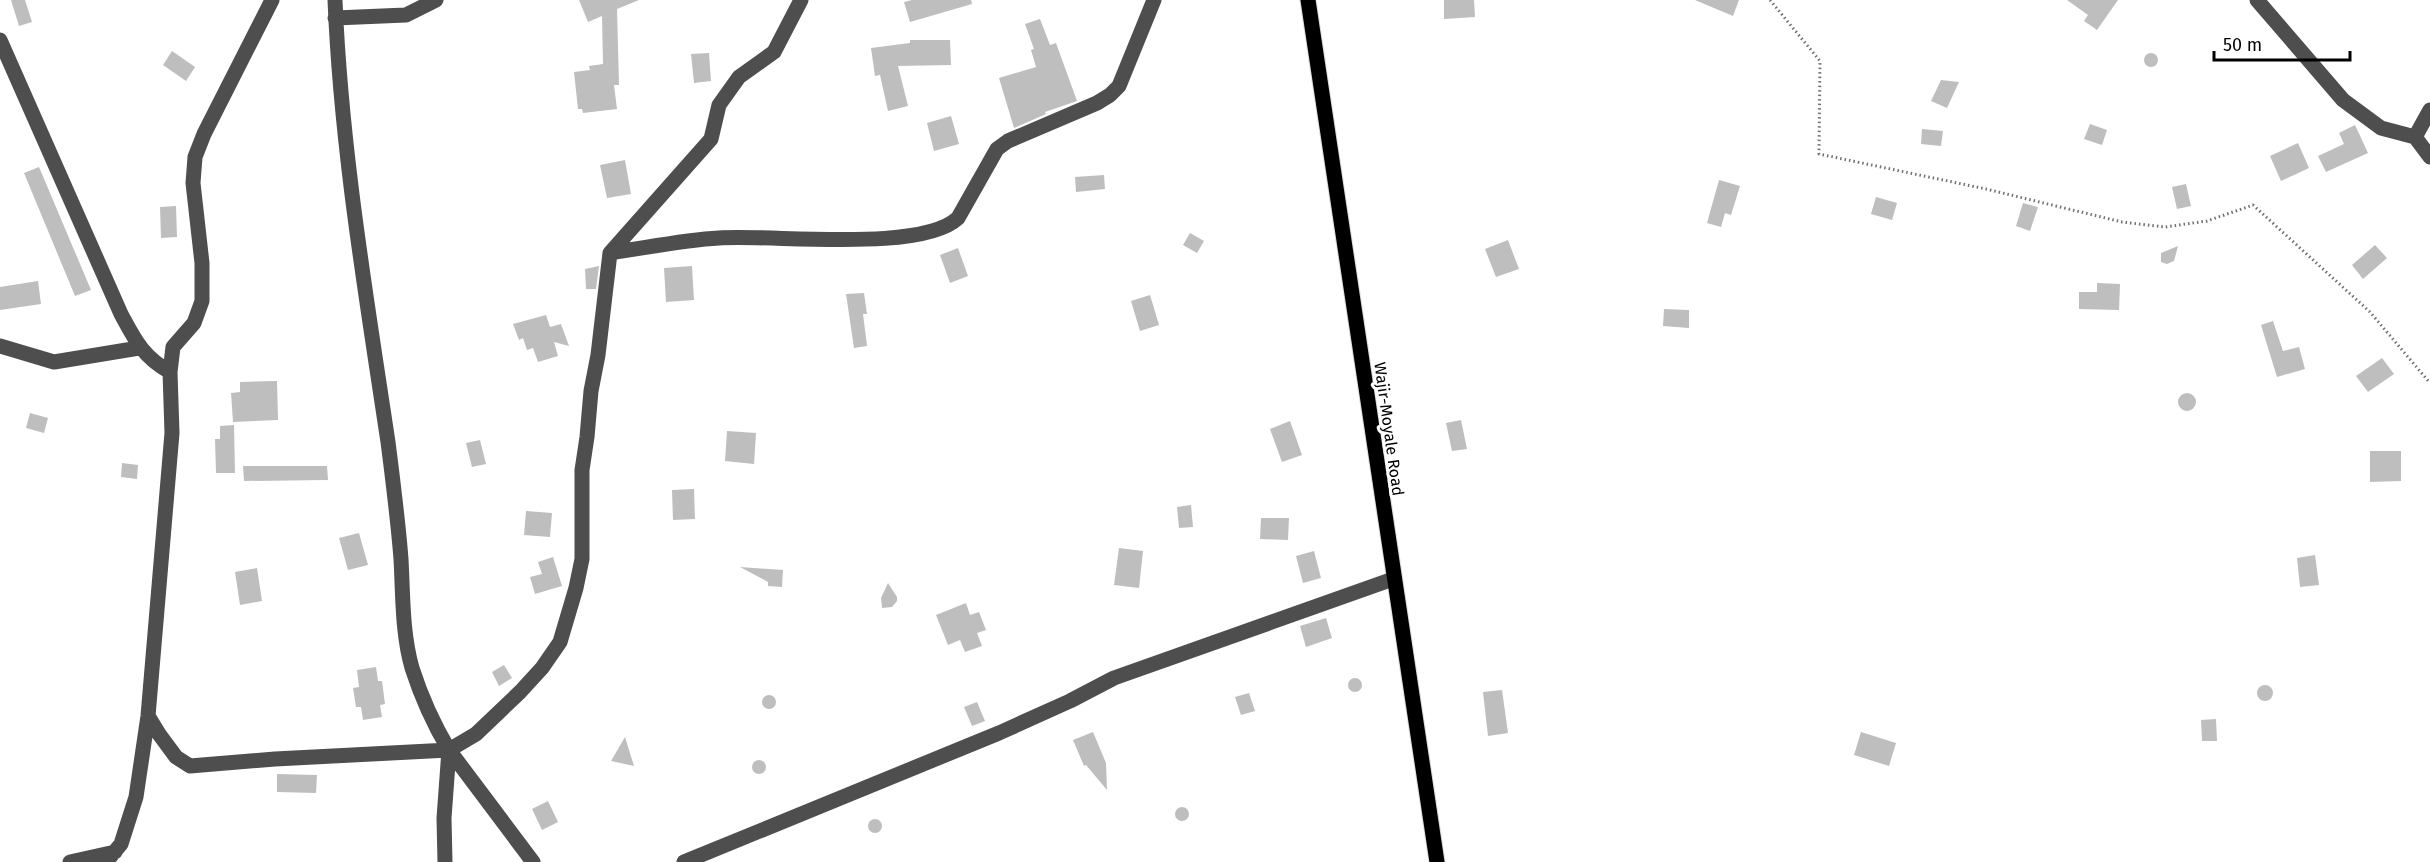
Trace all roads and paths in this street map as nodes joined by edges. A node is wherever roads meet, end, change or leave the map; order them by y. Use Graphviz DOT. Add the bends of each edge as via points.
graph roads {
  1 [pos="272,0"];
  2 [pos="335,0"];
  3 [pos="436,0"];
  4 [pos="801,0"];
  5 [pos="1154,0"];
  6 [pos="1308,0"];
  7 [pos="1770,0"];
  8 [pos="2257,0"];
  9 [pos="335,18"];
  10 [pos="0,40"];
  11 [pos="2430,110"];
  12 [pos="2415,137"];
  13 [pos="2430,157"];
  14 [pos="610,253"];
  15 [pos="0,346"];
  16 [pos="139,348"];
  17 [pos="170,372"];
  18 [pos="2430,382"];
  19 [pos="1393,579"];
  20 [pos="148,716"];
  21 [pos="449,750"];
  22 [pos="111,857"];
  23 [pos="70,862"];
  24 [pos="445,862"];
  25 [pos="533,862"];
  26 [pos="684,862"];
  27 [pos="1437,862"];
  1 -- 17 [label="street" via="195,157 193,183 202,301 194,323 173,347"];
  2 -- 9 [label="street"];
  3 -- 9 [label="street" via="406,15"];
  4 -- 14 [label="street" via="774,52 739,77 719,105 711,139"];
  5 -- 14 [label="street" via="1119,86 1097,103 1008,141 998,149 958,218 949,226 938,231 873,239 719,237"];
  6 -- 19 [label="main road, Wajir-Moyale Road"];
  7 -- 18 [label="path" via="1821,61 1819,154 2165,227 2207,221 2253,205 2370,312"];
  8 -- 12 [label="street" via="2343,100 2381,128"];
  9 -- 21 [label="street" via="350,173 400,542 406,640 412,668"];
  10 -- 16 [label="street"];
  11 -- 12 [label="street"];
  12 -- 13 [label="street"];
  14 -- 21 [label="street" via="582,470 582,559 560,642 520,692 476,734"];
  15 -- 16 [label="street" via="54,362"];
  16 -- 17 [label="street"];
  17 -- 20 [label="street" via="172,432"];
  19 -- 26 [label="street" via="1114,678 999,733"];
  19 -- 27 [label="main road, Wajir-Moyale Road"];
  20 -- 21 [label="street" via="176,757 190,766"];
  20 -- 22 [label="street" via="136,798 121,844"];
  21 -- 24 [label="street"];
  21 -- 25 [label="street"];
  22 -- 23 [label="street"];
}
